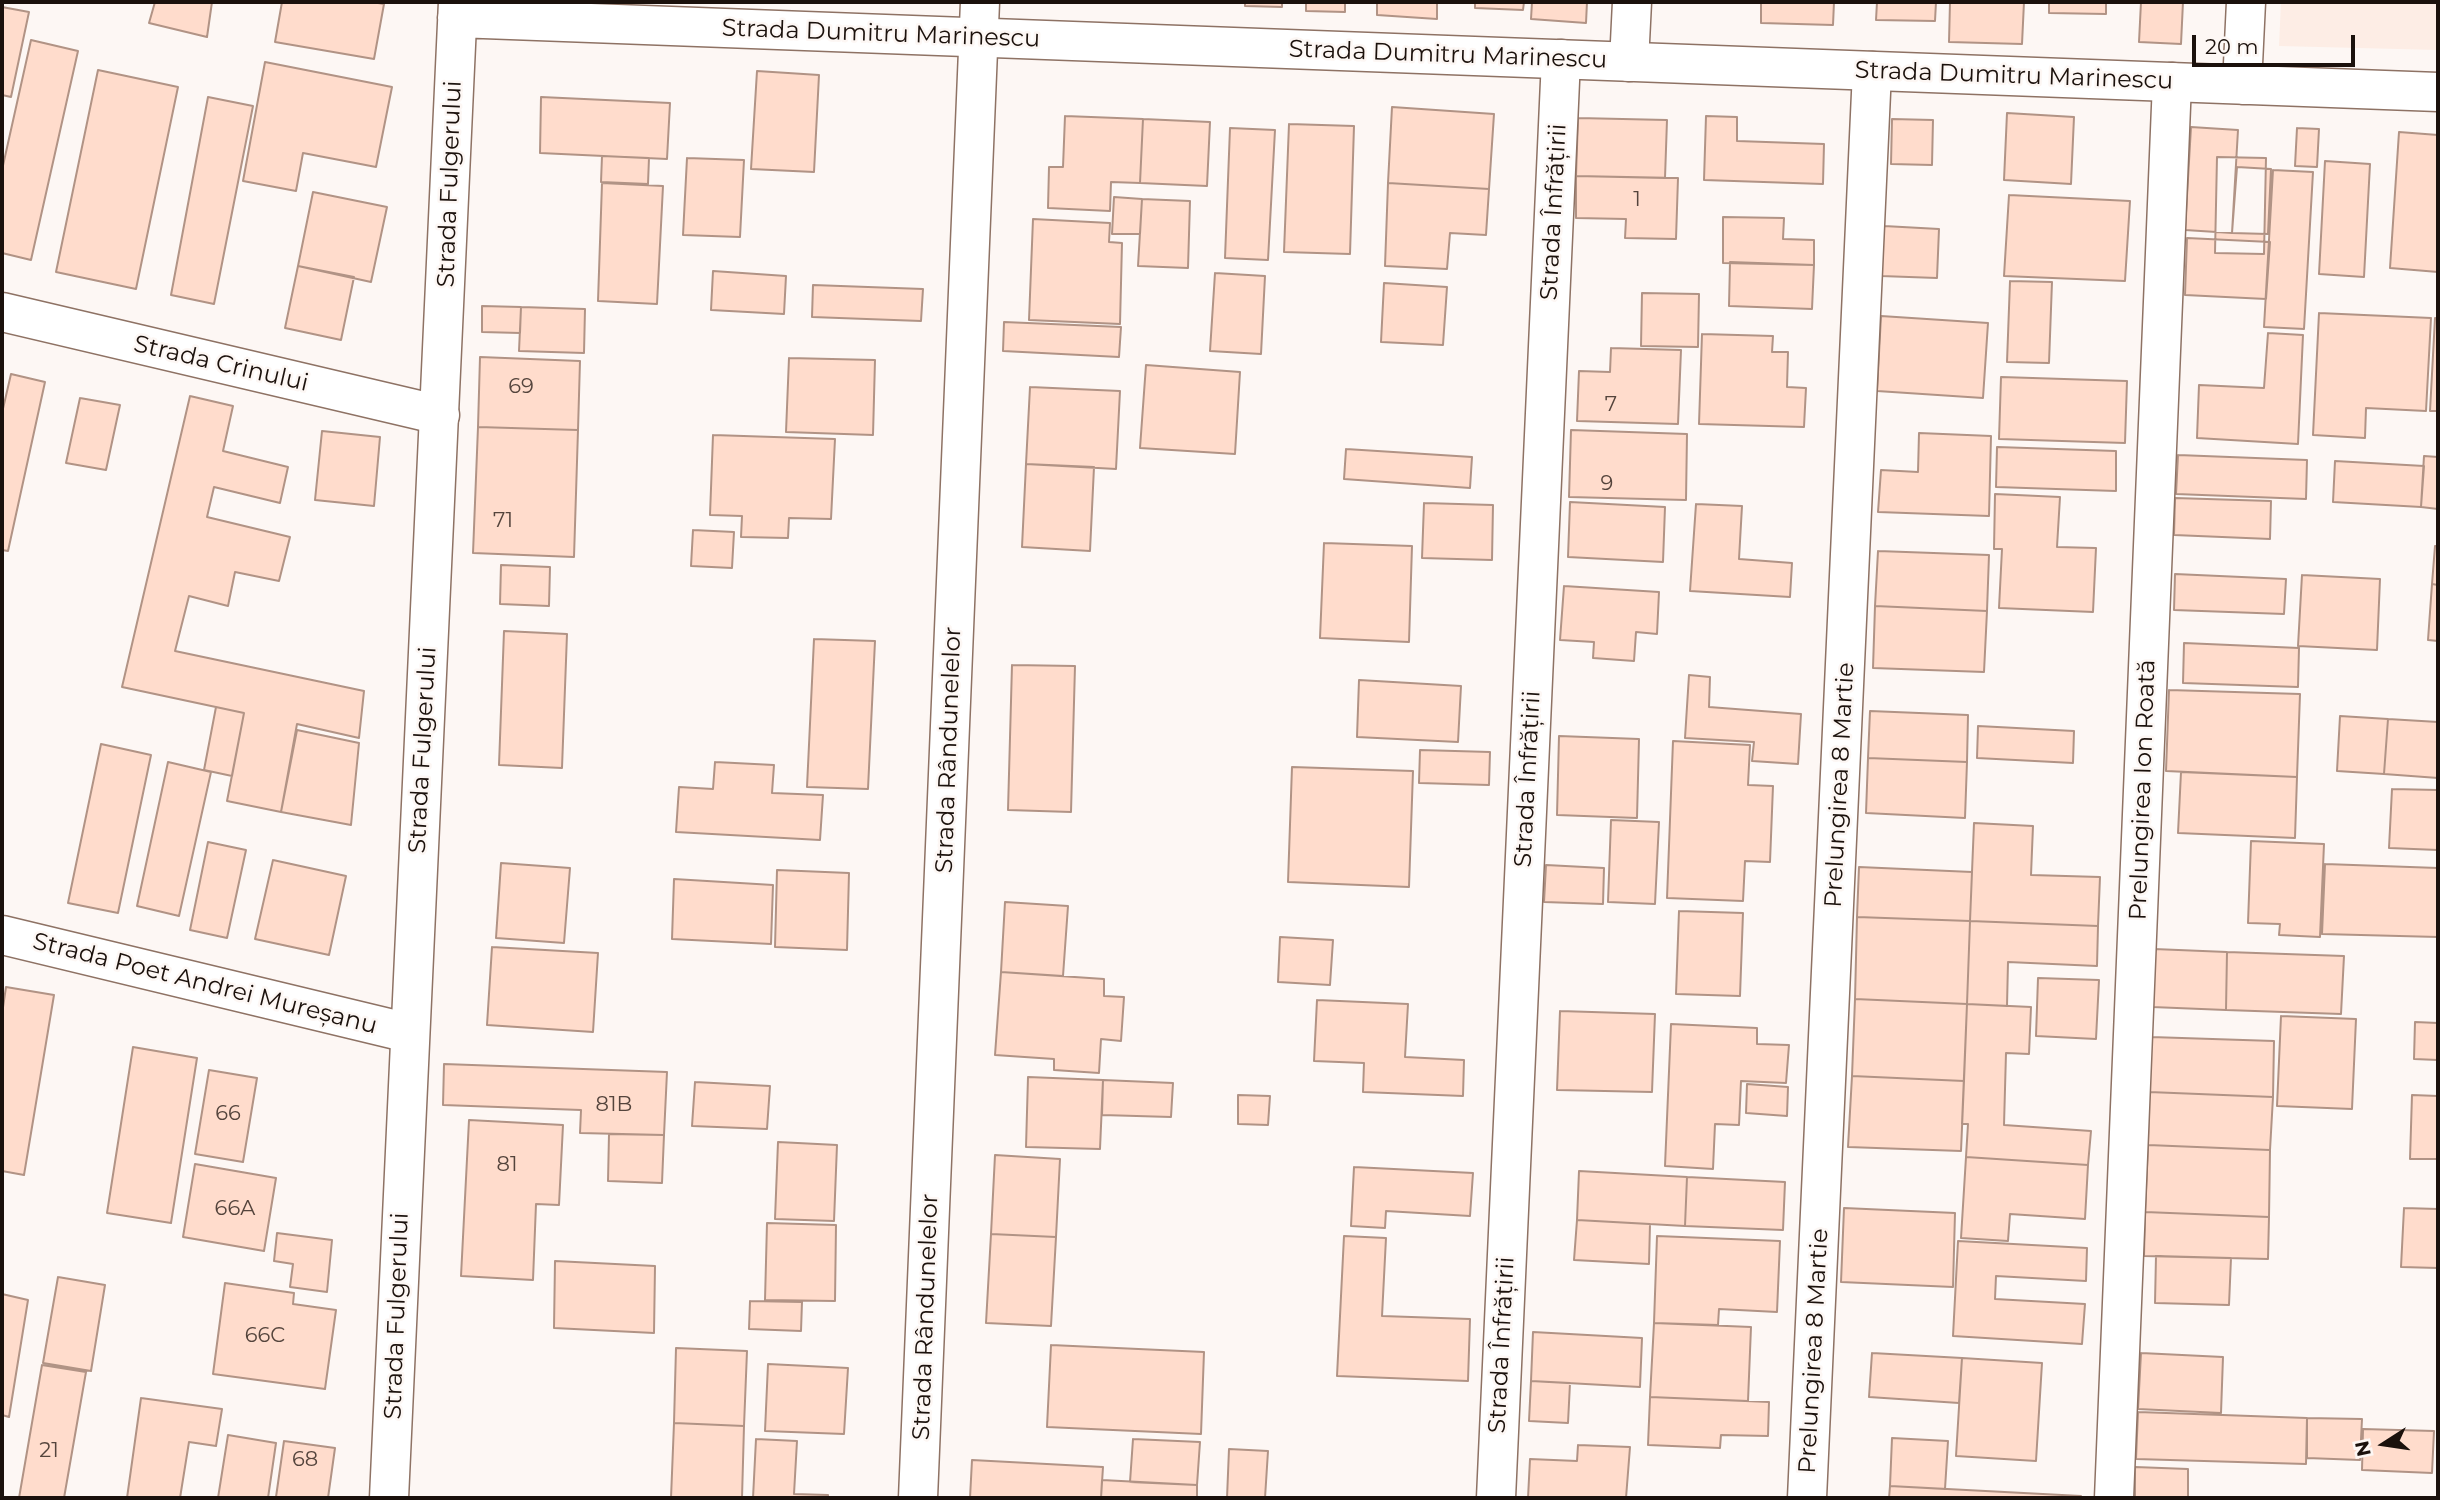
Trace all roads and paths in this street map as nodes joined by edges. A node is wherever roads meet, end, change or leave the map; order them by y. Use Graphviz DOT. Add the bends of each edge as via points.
graph roads {
  1 [pos="1632,2"];
  2 [pos="2246,2"];
  3 [pos="458,10"];
  4 [pos="979,20"];
  5 [pos="1561,59"];
  6 [pos="1629,62"];
  7 [pos="1872,71"];
  8 [pos="2172,82"];
  9 [pos="2242,85"];
  10 [pos="2438,92"];
  11 [pos="2,312"];
  12 [pos="440,415"];
  13 [pos="2,935"];
  14 [pos="409,1033"];
  15 [pos="389,1498"];
  16 [pos="918,1498"];
  17 [pos="1496,1498"];
  18 [pos="1807,1498"];
  19 [pos="2114,1498"];
  1 -- 6 [label="street"];
  2 -- 9 [label="street"];
  3 -- 4 [label="street, Strada Dumitru Marinescu"];
  3 -- 12 [label="street, Strada Fulgerului"];
  4 -- 5 [label="street, Strada Dumitru Marinescu"];
  4 -- 16 [label="street, Strada Rândunelelor"];
  5 -- 6 [label="street, Strada Dumitru Marinescu"];
  5 -- 17 [label="street, Strada Înfrățirii"];
  6 -- 7 [label="street, Strada Dumitru Marinescu"];
  7 -- 8 [label="street, Strada Dumitru Marinescu"];
  7 -- 18 [label="street, Prelungirea 8 Martie"];
  8 -- 9 [label="street, Strada Dumitru Marinescu"];
  8 -- 19 [label="street, Prelungirea Ion Roată"];
  9 -- 10 [label="street, Strada Dumitru Marinescu"];
  11 -- 12 [label="street, Strada Crinului"];
  12 -- 14 [label="street, Strada Fulgerului"];
  13 -- 14 [label="street, Strada Poet Andrei Mureșanu"];
  14 -- 15 [label="street, Strada Fulgerului"];
}
